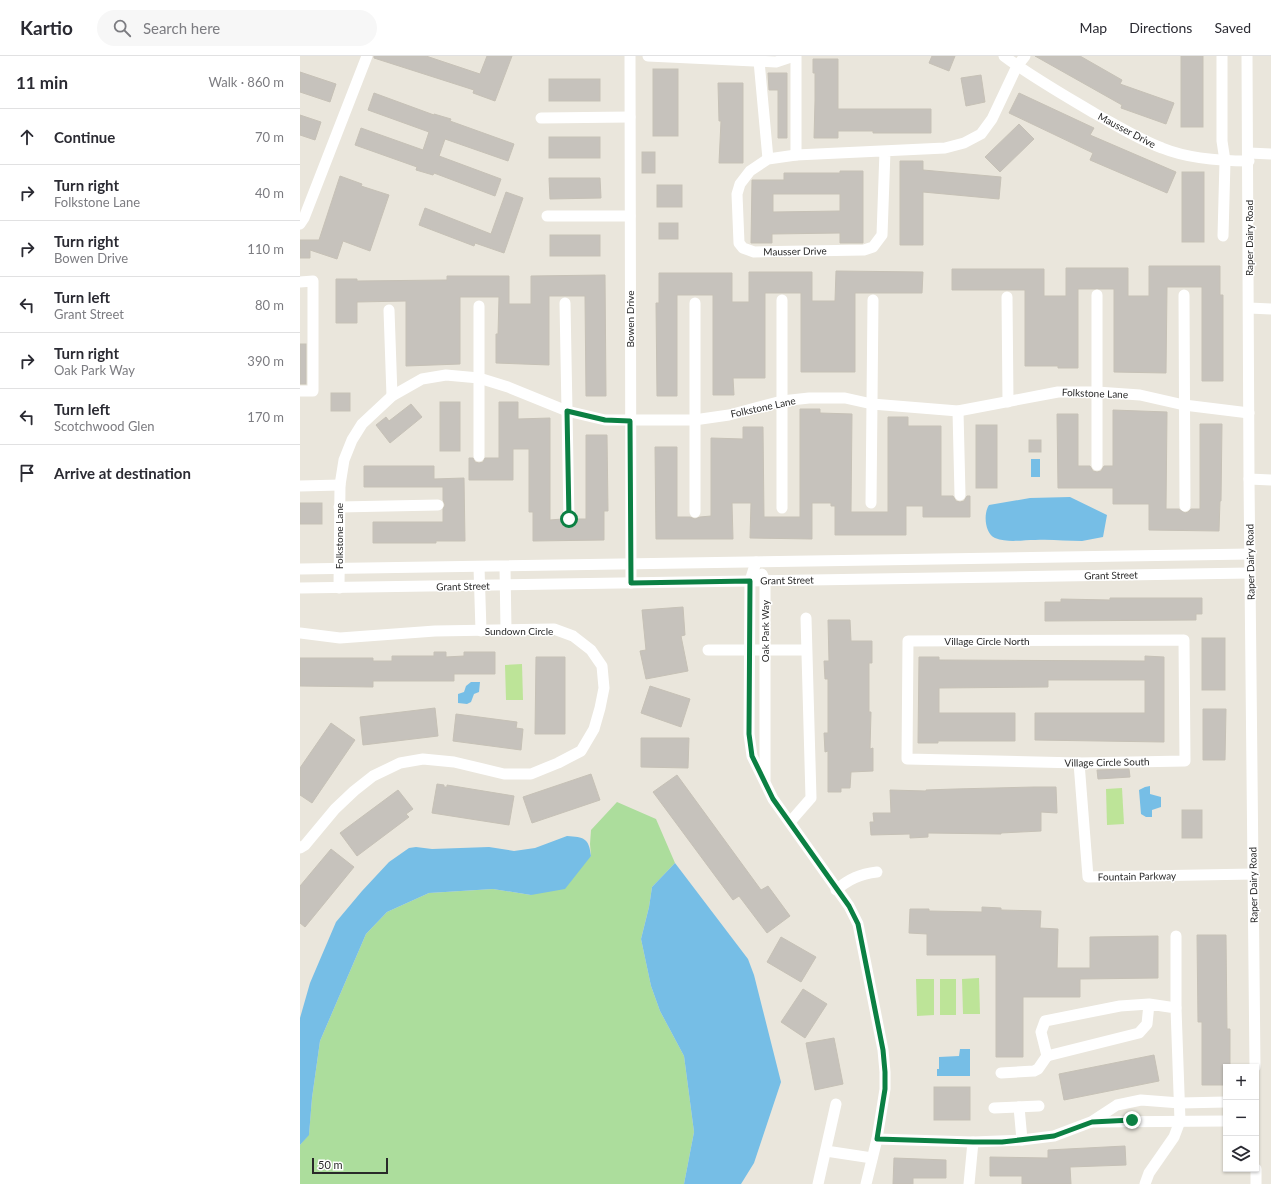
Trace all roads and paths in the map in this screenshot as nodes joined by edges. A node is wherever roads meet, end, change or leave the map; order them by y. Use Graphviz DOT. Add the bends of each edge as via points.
graph roads {
  1 [pos="367,56"];
  2 [pos="630,56"];
  3 [pos="648,56"];
  4 [pos="795,56"];
  5 [pos="1004,56"];
  6 [pos="1025,56"];
  7 [pos="1222,56"];
  8 [pos="1247,56"];
  9 [pos="759,61"];
  10 [pos="1017,66"];
  11 [pos="630,117"];
  12 [pos="541,118"];
  13 [pos="885,151"];
  14 [pos="1271,154"];
  15 [pos="796,155"];
  16 [pos="1248,157"];
  17 [pos="768,159"];
  18 [pos="1225,161"];
  19 [pos="547,216"];
  20 [pos="630,216"];
  21 [pos="301,220"];
  22 [pos="1223,236"];
  23 [pos="300,282"];
  24 [pos="1097,295"];
  25 [pos="1184,295"];
  26 [pos="1007,297"];
  27 [pos="782,300"];
  28 [pos="873,300"];
  29 [pos="566,303"];
  30 [pos="695,303"];
  31 [pos="478,306"];
  32 [pos="1249,308"];
  33 [pos="1271,309"];
  34 [pos="389,310"];
  35 [pos="478,378"];
  36 [pos="300,391"];
  37 [pos="1097,392"];
  38 [pos="392,396"];
  39 [pos="782,401"];
  40 [pos="1008,402"];
  41 [pos="872,404"];
  42 [pos="1184,405"];
  43 [pos="567,411"];
  44 [pos="958,411"];
  45 [pos="1249,413"];
  46 [pos="694,420"];
  47 [pos="630,421"];
  48 [pos="478,456"];
  49 [pos="1097,465"];
  50 [pos="1249,479"];
  51 [pos="1271,480"];
  52 [pos="340,485"];
  53 [pos="300,486"];
  54 [pos="960,495"];
  55 [pos="871,503"];
  56 [pos="438,505"];
  57 [pos="1185,506"];
  58 [pos="339,507"];
  59 [pos="782,508"];
  60 [pos="695,512"];
  61 [pos="569,519"];
  62 [pos="1250,554"];
  63 [pos="756,562"];
  64 [pos="631,565"];
  65 [pos="479,567"];
  66 [pos="505,567"];
  67 [pos="300,569"];
  68 [pos="339,569"];
  69 [pos="1250,573"];
  70 [pos="750,581"];
  71 [pos="765,581"];
  72 [pos="631,583"];
  73 [pos="479,585"];
  74 [pos="505,585"];
  75 [pos="300,588"];
  76 [pos="339,588"];
  77 [pos="806,618"];
  78 [pos="506,630"];
  79 [pos="481,631"];
  80 [pos="300,633"];
  81 [pos="1184,640"];
  82 [pos="708,650"];
  83 [pos="749,650"];
  84 [pos="765,650"];
  85 [pos="806,650"];
  86 [pos="907,760"];
  87 [pos="1079,763"];
  88 [pos="766,784"];
  89 [pos="790,822"];
  90 [pos="300,848"];
  91 [pos="877,872"];
  92 [pos="1253,874"];
  93 [pos="836,890"];
  94 [pos="1176,936"];
  95 [pos="1149,1004"];
  96 [pos="1176,1008"];
  97 [pos="1047,1056"];
  98 [pos="1255,1064"];
  99 [pos="1001,1074"];
  100 [pos="1223,1102"];
  101 [pos="1180,1103"];
  102 [pos="836,1104"];
  103 [pos="1039,1106"];
  104 [pos="1019,1107"];
  105 [pos="994,1108"];
  106 [pos="1180,1120"];
  107 [pos="1223,1120"];
  108 [pos="1092,1122"];
  109 [pos="877,1139"];
  110 [pos="1022,1140"];
  111 [pos="973,1142"];
  112 [pos="826,1151"];
  113 [pos="872,1158"];
  114 [pos="1256,1172"];
  115 [pos="818,1184"];
  116 [pos="866,1184"];
  117 [pos="969,1184"];
  118 [pos="1145,1184"];
  119 [pos="1256,1184"];
  1 -- 21 [label="street"];
  2 -- 11 [label="street, Bowen Drive"];
  3 -- 9 [label="street"];
  4 -- 9 [label="street" via="776,62"];
  4 -- 15 [label="street"];
  5 -- 10 [label="street, Mausser Drive"];
  6 -- 10 [label="street, Mausser Drive"];
  7 -- 18 [label="street" via="1222,141"];
  8 -- 16 [label="street, Raper Dairy Road"];
  9 -- 17 [label="street"];
  10 -- 13 [label="street, Mausser Drive" via="992,119 981,134 964,143 945,148"];
  10 -- 18 [label="street, Mausser Drive" via="1127,132 1162,148"];
  11 -- 12 [label="street"];
  11 -- 20 [label="street, Bowen Drive"];
  13 -- 15 [label="street, Mausser Drive"];
  13 -- 17 [label="street, Mausser Drive" via="882,235 873,246 864,250 754,252 743,248 739,243 740,184 750,171"];
  14 -- 16 [label="street, Mausser Drive"];
  15 -- 17 [label="street, Mausser Drive"];
  16 -- 18 [label="street, Mausser Drive"];
  16 -- 32 [label="street, Raper Dairy Road"];
  18 -- 22 [label="street"];
  19 -- 20 [label="street"];
  20 -- 47 [label="street, Bowen Drive"];
  23 -- 36 [label="street" via="313,281 313,391"];
  24 -- 37 [label="street"];
  25 -- 42 [label="street"];
  26 -- 40 [label="street"];
  27 -- 39 [label="street"];
  28 -- 41 [label="street"];
  29 -- 43 [label="street"];
  30 -- 46 [label="street"];
  31 -- 35 [label="street"];
  32 -- 33 [label="street"];
  32 -- 45 [label="street, Raper Dairy Road"];
  34 -- 38 [label="street"];
  35 -- 38 [label="street, Folkstone Lane" via="446,376 422,379"];
  35 -- 43 [label="street, Folkstone Lane"];
  35 -- 48 [label="street"];
  37 -- 40 [label="street, Folkstone Lane" via="1058,392"];
  37 -- 42 [label="street, Folkstone Lane" via="1140,395"];
  37 -- 49 [label="street"];
  38 -- 52 [label="street, Folkstone Lane" via="362,424 352,440 344,460"];
  39 -- 41 [label="street, Folkstone Lane" via="845,398"];
  39 -- 46 [label="street, Folkstone Lane" via="728,415"];
  39 -- 59 [label="street"];
  40 -- 44 [label="street, Folkstone Lane"];
  41 -- 44 [label="street, Folkstone Lane"];
  41 -- 55 [label="street"];
  42 -- 45 [label="street, Folkstone Lane"];
  42 -- 57 [label="street"];
  43 -- 47 [label="street, Folkstone Lane" via="605,420"];
  43 -- 61 [label="street"];
  44 -- 54 [label="street"];
  45 -- 50 [label="street, Raper Dairy Road"];
  46 -- 47 [label="street, Folkstone Lane"];
  46 -- 60 [label="street"];
  47 -- 64 [label="street, Bowen Drive"];
  50 -- 51 [label="street"];
  50 -- 62 [label="street, Raper Dairy Road"];
  52 -- 53 [label="street"];
  52 -- 58 [label="street, Folkstone Lane"];
  56 -- 58 [label="street"];
  58 -- 68 [label="street, Folkstone Lane"];
  62 -- 63 [label="street, Grant Street"];
  62 -- 69 [label="street, Raper Dairy Road"];
  63 -- 64 [label="street, Grant Street"];
  63 -- 70 [label="street, Oak Park Way"];
  63 -- 71 [label="street, Oak Park Way"];
  64 -- 66 [label="street, Grant Street"];
  64 -- 72 [label="street, Bowen Drive"];
  65 -- 66 [label="street, Grant Street"];
  65 -- 68 [label="street, Grant Street"];
  65 -- 73 [label="street"];
  66 -- 74 [label="street"];
  67 -- 68 [label="street, Grant Street"];
  68 -- 76 [label="street, Folkstone Lane"];
  69 -- 71 [label="street, Grant Street"];
  69 -- 92 [label="street, Raper Dairy Road"];
  70 -- 71 [label="street, Grant Street"];
  70 -- 72 [label="street, Grant Street"];
  70 -- 83 [label="street, Oak Park Way"];
  71 -- 84 [label="street, Oak Park Way"];
  72 -- 74 [label="street, Grant Street"];
  73 -- 74 [label="street, Grant Street"];
  73 -- 76 [label="street, Grant Street"];
  73 -- 79 [label="street"];
  74 -- 78 [label="street"];
  75 -- 76 [label="street, Grant Street"];
  77 -- 85 [label="street"];
  78 -- 79 [label="street, Sundown Circle"];
  78 -- 90 [label="street, Sundown Circle" via="554,629 573,636 591,650 602,666 604,688 600,708 594,729 581,750 531,774 504,774 454,762 423,760 400,763 373,776 354,792"];
  79 -- 80 [label="street, Sundown Circle" via="435,631 340,638"];
  81 -- 86 [label="street, Village Circle North" via="908,641"];
  81 -- 87 [label="street, Village Circle South" via="1185,761"];
  82 -- 83 [label="street"];
  83 -- 84 [label="street"];
  83 -- 88 [label="street, Oak Park Way" via="749,734 752,756"];
  84 -- 85 [label="street"];
  84 -- 88 [label="street, Oak Park Way"];
  85 -- 89 [label="street" via="811,798"];
  86 -- 87 [label="street, Village Circle South"];
  87 -- 92 [label="street, Fountain Parkway" via="1088,877"];
  88 -- 89 [label="street, Oak Park Way" via="773,799"];
  89 -- 93 [label="street, Oak Park Way"];
  91 -- 93 [label="street" via="859,874"];
  92 -- 98 [label="street, Raper Dairy Road"];
  93 -- 109 [label="street, Oak Park Way" via="849,906 858,924 883,1050 885,1089"];
  94 -- 96 [label="street"];
  95 -- 96 [label="street"];
  95 -- 97 [label="street" via="1147,1024 1139,1032"];
  95 -- 97 [label="street" via="1120,1006 1045,1021 1041,1032"];
  96 -- 101 [label="street"];
  97 -- 99 [label="street" via="1034,1071"];
  100 -- 101 [label="street"];
  101 -- 106 [label="street"];
  101 -- 108 [label="street" via="1141,1100 1117,1105"];
  102 -- 112 [label="street"];
  103 -- 104 [label="street"];
  104 -- 105 [label="street"];
  104 -- 110 [label="street"];
  106 -- 107 [label="street"];
  106 -- 108 [label="street"];
  106 -- 118 [label="street" via="1174,1137 1149,1173"];
  108 -- 110 [label="street" via="1054,1136"];
  109 -- 111 [label="street"];
  109 -- 113 [label="street, Oak Park Way"];
  110 -- 111 [label="street"];
  111 -- 117 [label="street"];
  112 -- 113 [label="street"];
  112 -- 115 [label="street"];
  113 -- 116 [label="street, Oak Park Way"];
  114 -- 119 [label="street"];
}
